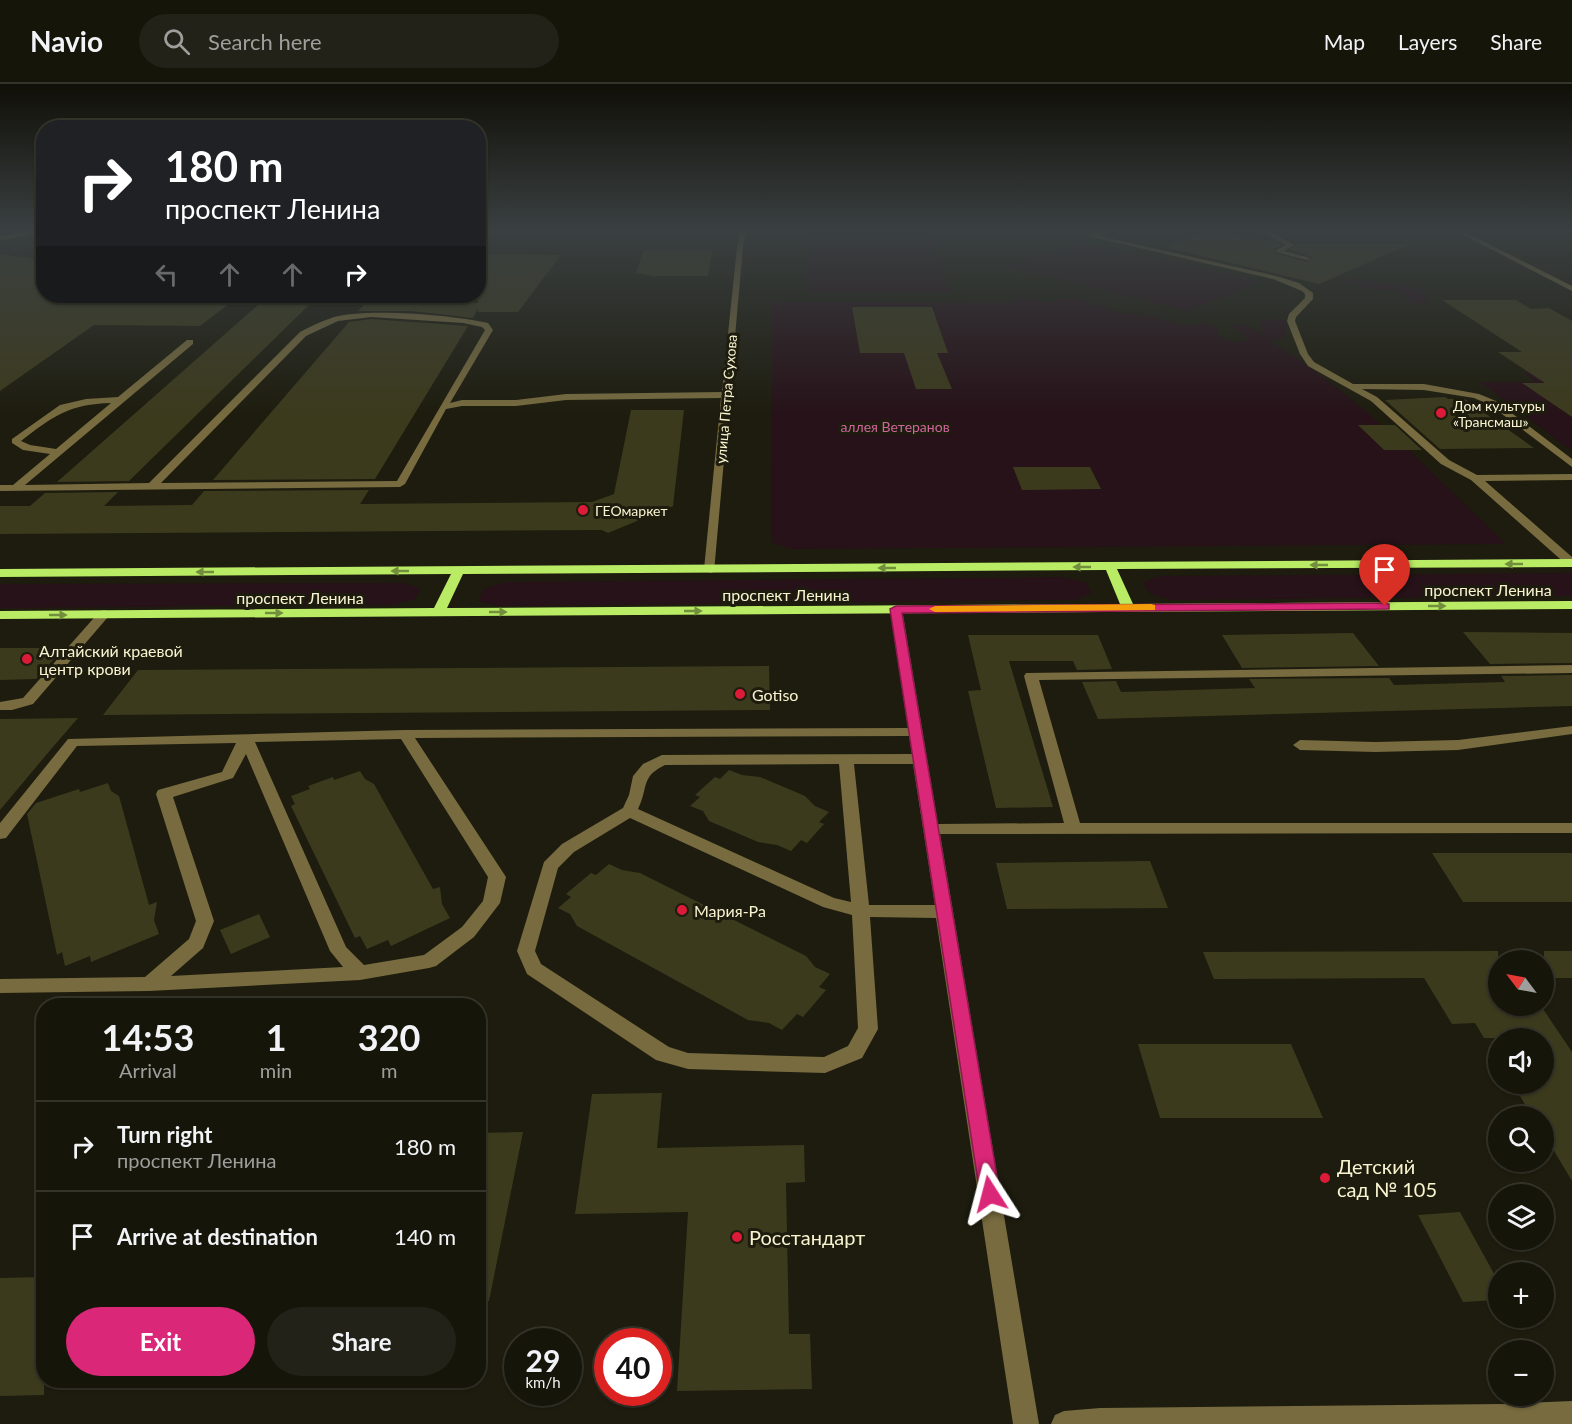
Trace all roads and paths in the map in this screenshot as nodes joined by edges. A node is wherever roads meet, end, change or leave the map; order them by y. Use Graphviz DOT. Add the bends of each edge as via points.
graph roads {
  1 [pos="736,292"];
  2 [pos="1308,292"];
  3 [pos="190,342"];
  4 [pos="1352,386"];
  5 [pos="727,395"];
  6 [pos="121,400"];
  7 [pos="442,407"];
  8 [pos="59,452"];
  9 [pos="1572,464"];
  10 [pos="1572,477"];
  11 [pos="1475,478"];
  12 [pos="151,486"];
  13 [pos="0,488"];
  14 [pos="15,488"];
  15 [pos="1572,564"];
  16 [pos="1110,566"];
  17 [pos="710,569"];
  18 [pos="459,570"];
  19 [pos="0,573"];
  20 [pos="1572,605"];
  21 [pos="1128,608"];
  22 [pos="896,609"];
  23 [pos="439,612"];
  24 [pos="0,615"];
  25 [pos="104,615"];
  26 [pos="1572,669"];
  27 [pos="0,706"];
  28 [pos="1572,730"];
  29 [pos="916,732"];
  30 [pos="405,734"];
  31 [pos="246,738"];
  32 [pos="1300,745"];
  33 [pos="920,759"];
  34 [pos="846,760"];
  35 [pos="629,811"];
  36 [pos="1572,828"];
  37 [pos="932,829"];
  38 [pos="1074,830"];
  39 [pos="0,834"];
  40 [pos="861,911"];
  41 [pos="945,912"];
  42 [pos="360,972"];
  43 [pos="149,984"];
  44 [pos="0,986"];
  45 [pos="1572,1414"];
  46 [pos="1026,1424"];
  47 [pos="1064,1424"];
  1 -- 5 [label="street, улица Петра Сухова"];
  2 -- 4 [label="street" via="1309,299 1291,321 1304,354 1311,364"];
  3 -- 6 [label="street"];
  4 -- 9 [label="street" via="1424,387 1476,396 1493,403"];
  4 -- 11 [label="street" via="1374,399 1445,462"];
  5 -- 7 [label="street" via="566,396"];
  5 -- 17 [label="street, улица Петра Сухова"];
  6 -- 8 [label="street"];
  6 -- 8 [label="street" via="69,403 15,441"];
  7 -- 12 [label="street" via="400,483"];
  7 -- 12 [label="street" via="489,330 485,325 371,315 337,319 303,334"];
  8 -- 14 [label="street"];
  10 -- 11 [label="street"];
  11 -- 15 [label="street"];
  12 -- 14 [label="street"];
  13 -- 14 [label="street"];
  15 -- 16 [label="main road, проспект Ленина, one-way"];
  16 -- 17 [label="main road, проспект Ленина, one-way"];
  16 -- 21 [label="main road"];
  17 -- 18 [label="main road, проспект Ленина"];
  18 -- 19 [label="main road, проспект Ленина, one-way"];
  18 -- 23 [label="main road"];
  21 -- 20 [label="main road, проспект Ленина, one-way"];
  21 -- 22 [label="main road, проспект Ленина"];
  23 -- 22 [label="main road, проспект Ленина, one-way"];
  22 -- 29 [label="street"];
  25 -- 23 [label="main road, проспект Ленина, one-way"];
  24 -- 25 [label="main road, проспект Ленина, one-way"];
  25 -- 27 [label="street" via="28,701"];
  26 -- 38 [label="street" via="1031,676"];
  28 -- 32 [label="street" via="1458,745"];
  29 -- 30 [label="street"];
  29 -- 33 [label="street"];
  30 -- 31 [label="street"];
  30 -- 42 [label="street" via="497,877 491,903 474,925 429,961"];
  31 -- 39 [label="street" via="73,742"];
  31 -- 42 [label="street" via="339,951"];
  31 -- 43 [label="street" via="228,774 164,794 206,921 197,943"];
  33 -- 34 [label="street"];
  33 -- 37 [label="street"];
  34 -- 35 [label="street" via="662,760 648,767 638,779 637,795"];
  34 -- 40 [label="street"];
  35 -- 40 [label="street" via="829,903"];
  35 -- 40 [label="street" via="568,848 550,866 526,951 534,969 663,1054 688,1061 825,1065 855,1052 868,1029"];
  36 -- 38 [label="street"];
  37 -- 38 [label="street"];
  37 -- 41 [label="street"];
  40 -- 41 [label="street"];
  41 -- 46 [label="street"];
  42 -- 43 [label="street"];
  43 -- 44 [label="street"];
  45 -- 47 [label="street" via="1100,1420"];
}
